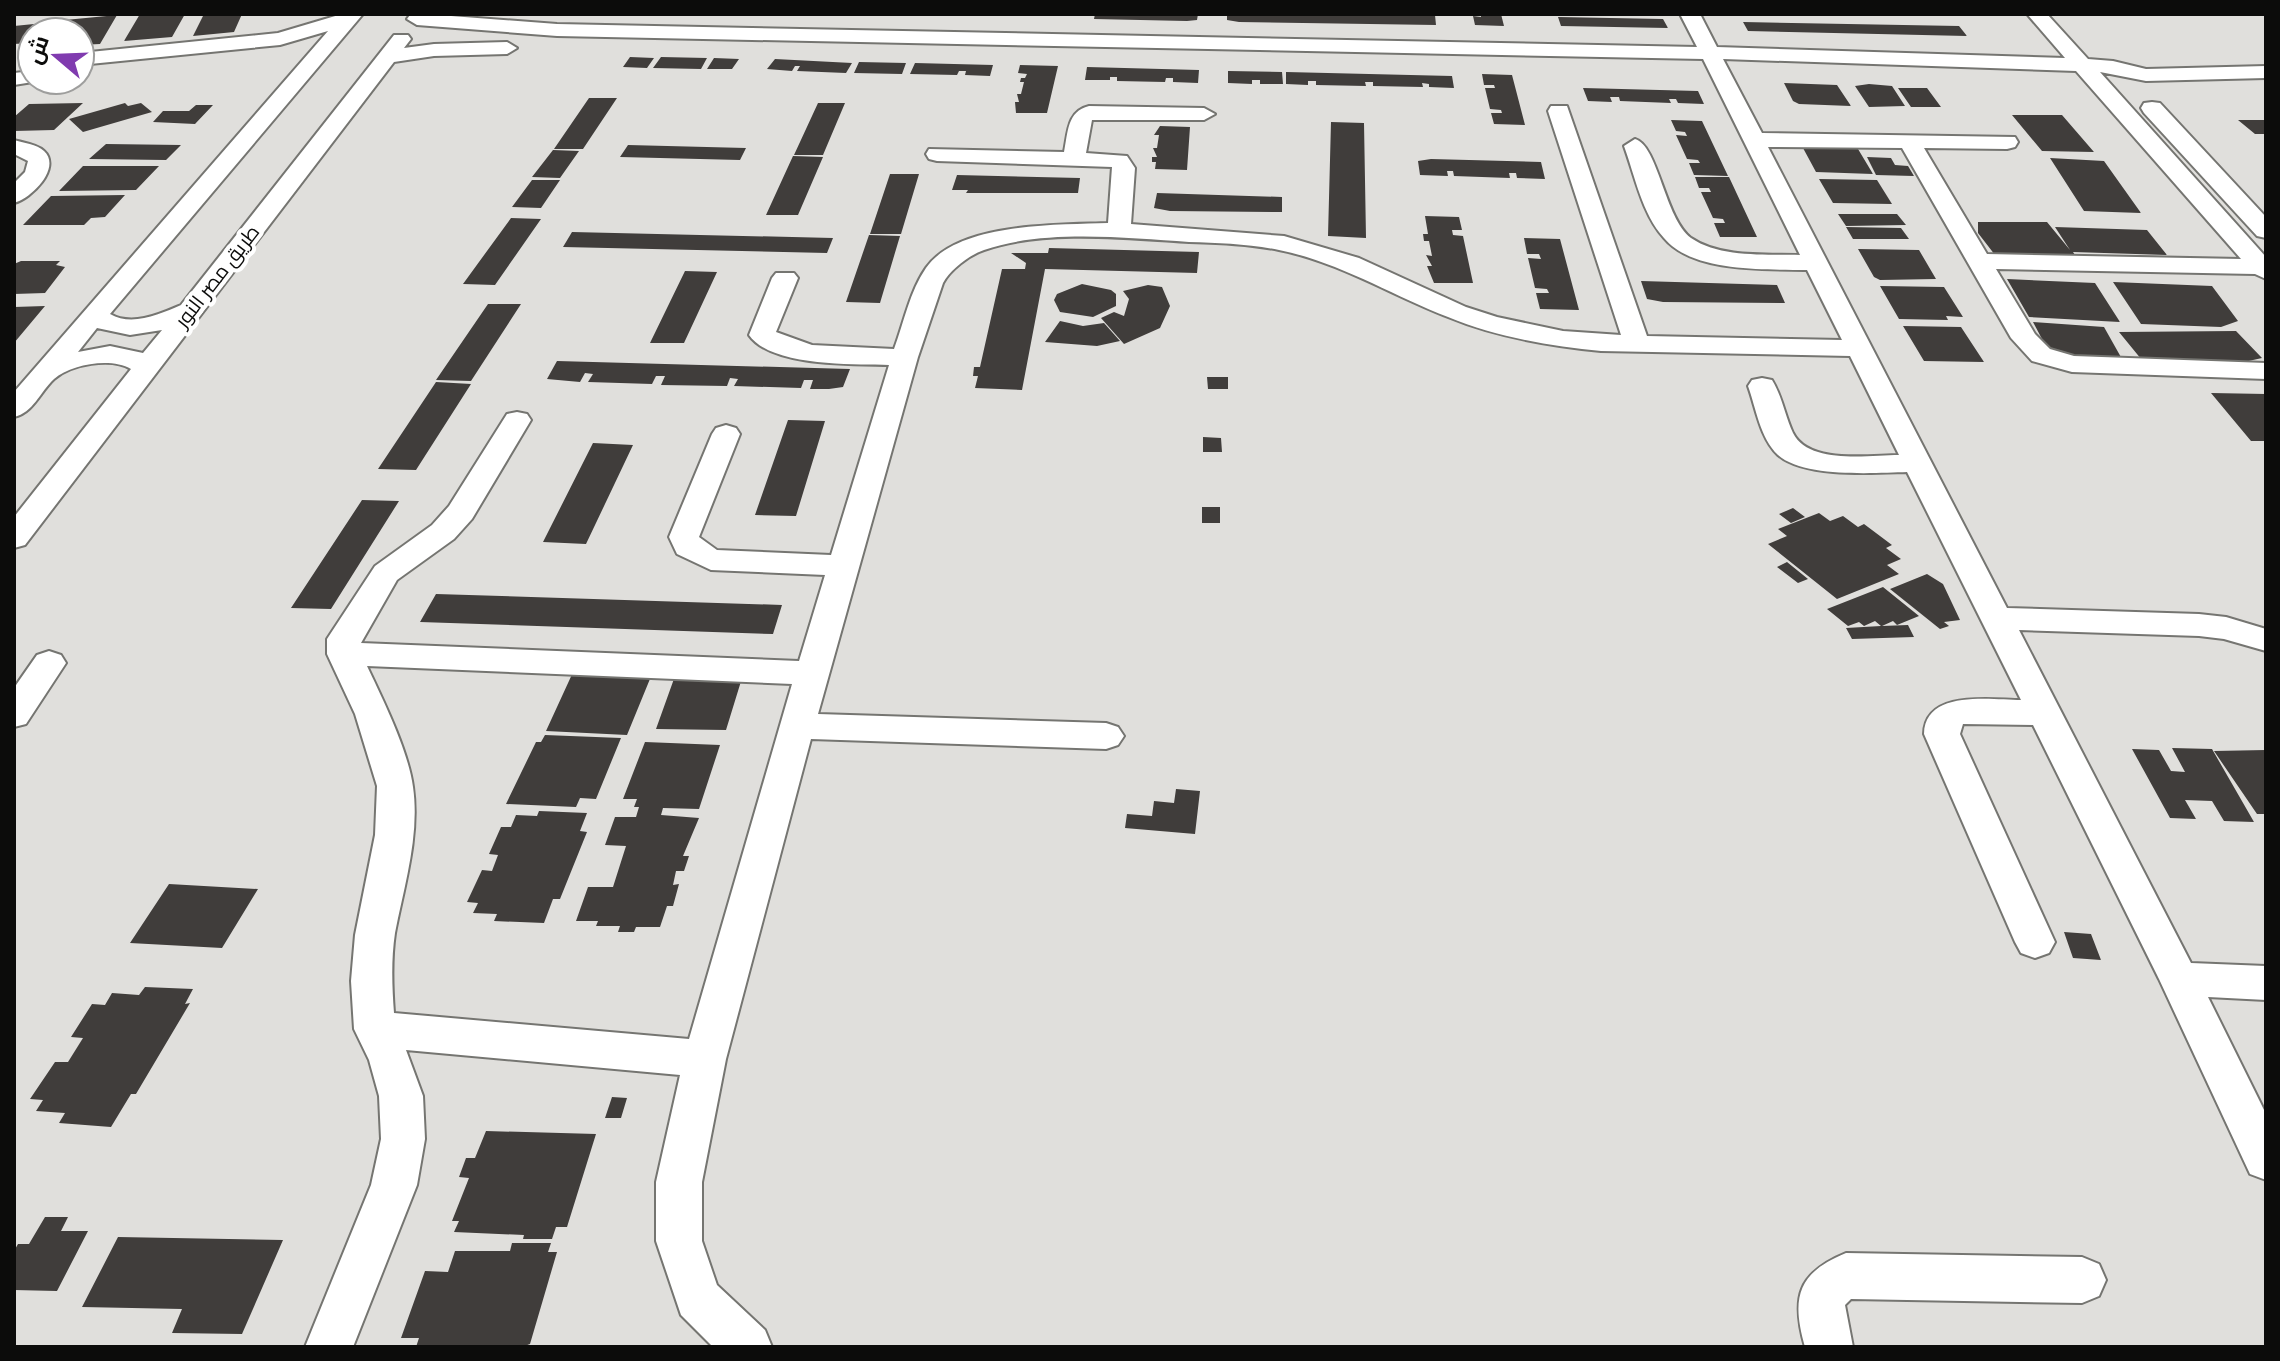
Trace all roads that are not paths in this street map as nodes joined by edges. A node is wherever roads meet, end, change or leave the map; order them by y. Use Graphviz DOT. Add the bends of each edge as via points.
graph roads {
  1 [pos="962,14"];
  2 [pos="1690,14"];
  3 [pos="2037,14"];
  4 [pos="2065,14"];
  5 [pos="351,16"];
  6 [pos="418,16"];
  7 [pos="518,28"];
  8 [pos="954,37"];
  9 [pos="500,47"];
  10 [pos="1429,49"];
  11 [pos="1365,56"];
  12 [pos="96,57"];
  13 [pos="387,57"];
  14 [pos="1714,62"];
  15 [pos="1444,66"];
  16 [pos="304,71"];
  17 [pos="96,72"];
  18 [pos="2264,73"];
  19 [pos="2114,74"];
  20 [pos="1559,111"];
  21 [pos="1204,114"];
  22 [pos="1753,140"];
  23 [pos="1909,141"];
  24 [pos="2007,142"];
  25 [pos="1635,146"];
  26 [pos="14,147"];
  27 [pos="937,154"];
  28 [pos="1074,159"];
  29 [pos="14,196"];
  30 [pos="1119,230"];
  31 [pos="2265,230"];
  32 [pos="1978,261"];
  33 [pos="1816,263"];
  34 [pos="2264,269"];
  35 [pos="785,278"];
  36 [pos="191,310"];
  37 [pos="95,316"];
  38 [pos="1637,344"];
  39 [pos="1859,348"];
  40 [pos="905,357"];
  41 [pos="146,366"];
  42 [pos="2266,371"];
  43 [pos="47,372"];
  44 [pos="1762,386"];
  45 [pos="14,409"];
  46 [pos="517,420"];
  47 [pos="726,434"];
  48 [pos="1918,463"];
  49 [pos="14,538"];
  50 [pos="846,566"];
  51 [pos="1995,618"];
  52 [pos="2266,640"];
  53 [pos="344,654"];
  54 [pos="49,663"];
  55 [pos="812,673"];
  56 [pos="2044,713"];
  57 [pos="14,715"];
  58 [pos="797,726"];
  59 [pos="1106,736"];
  60 [pos="2035,942"];
  61 [pos="2179,979"];
  62 [pos="2266,983"];
  63 [pos="375,1029"];
  64 [pos="705,1059"];
  65 [pos="2266,1160"];
  66 [pos="2082,1280"];
  67 [pos="329,1347"];
  68 [pos="748,1347"];
  69 [pos="1829,1347"];
  1 -- 8 [label="street"];
  2 -- 14 [label="street"];
  3 -- 19 [label="street"];
  4 -- 19 [label="street"];
  5 -- 12 [label="street" via="280,39"];
  5 -- 16 [label="street"];
  6 -- 7 [label="street"];
  6 -- 13 [label="street, طريق مصر النور"];
  7 -- 8 [label="street"];
  7 -- 9 [label="street"];
  8 -- 11 [label="street"];
  9 -- 11 [label="street"];
  9 -- 13 [label="street"];
  10 -- 11 [label="street"];
  10 -- 14 [label="street"];
  10 -- 15 [label="street" via="1421,57"];
  11 -- 15 [label="street"];
  13 -- 36 [label="street, طريق مصر النور"];
  14 -- 15 [label="street"];
  14 -- 19 [label="street"];
  14 -- 22 [label="street"];
  16 -- 17 [label="street" via="212,62"];
  16 -- 37 [label="street"];
  18 -- 19 [label="street"];
  19 -- 31 [label="street"];
  19 -- 34 [label="street"];
  20 -- 38 [label="street"];
  21 -- 28 [label="street" via="1089,112 1082,117"];
  22 -- 23 [label="street"];
  22 -- 33 [label="street"];
  23 -- 24 [label="street"];
  23 -- 32 [label="street"];
  25 -- 33 [label="street" via="1670,230 1687,246 1726,258"];
  26 -- 29 [label="street" via="31,152 40,165"];
  27 -- 28 [label="street"];
  28 -- 30 [label="street" via="1124,165"];
  30 -- 38 [label="street" via="1284,243 1350,263 1490,323 1563,339"];
  30 -- 40 [label="street" via="1023,233 973,245 953,256 930,283"];
  32 -- 34 [label="street"];
  32 -- 42 [label="street" via="2024,338 2050,359"];
  33 -- 39 [label="street"];
  35 -- 40 [label="street" via="762,335 768,340 803,352"];
  36 -- 37 [label="street" via="124,327"];
  36 -- 41 [label="street, طريق مصر النور"];
  37 -- 43 [label="street"];
  38 -- 39 [label="street"];
  39 -- 48 [label="street"];
  40 -- 50 [label="street"];
  41 -- 43 [label="street" via="117,354 69,362"];
  41 -- 49 [label="street, طريق مصر النور"];
  43 -- 45 [label="street"];
  44 -- 48 [label="street" via="1784,441 1800,456"];
  46 -- 53 [label="street" via="461,512 443,532 386,573 348,631"];
  47 -- 50 [label="street" via="684,537 688,547 711,560"];
  48 -- 51 [label="street"];
  50 -- 55 [label="street"];
  51 -- 52 [label="street" via="2199,625"];
  51 -- 56 [label="street"];
  53 -- 55 [label="street"];
  53 -- 63 [label="street" via="372,714 395,786 394,835 371,981"];
  54 -- 57 [label="street"];
  55 -- 58 [label="street"];
  56 -- 60 [label="street" via="1960,712 1942,726"];
  56 -- 61 [label="street"];
  58 -- 59 [label="street"];
  58 -- 64 [label="street"];
  61 -- 62 [label="street"];
  61 -- 65 [label="street"];
  63 -- 64 [label="street"];
  63 -- 67 [label="street" via="401,1096 403,1139 394,1185"];
  64 -- 68 [label="street" via="679,1182 679,1241 698,1299"];
  66 -- 69 [label="street" via="1846,1276 1825,1289 1821,1302"];
}
